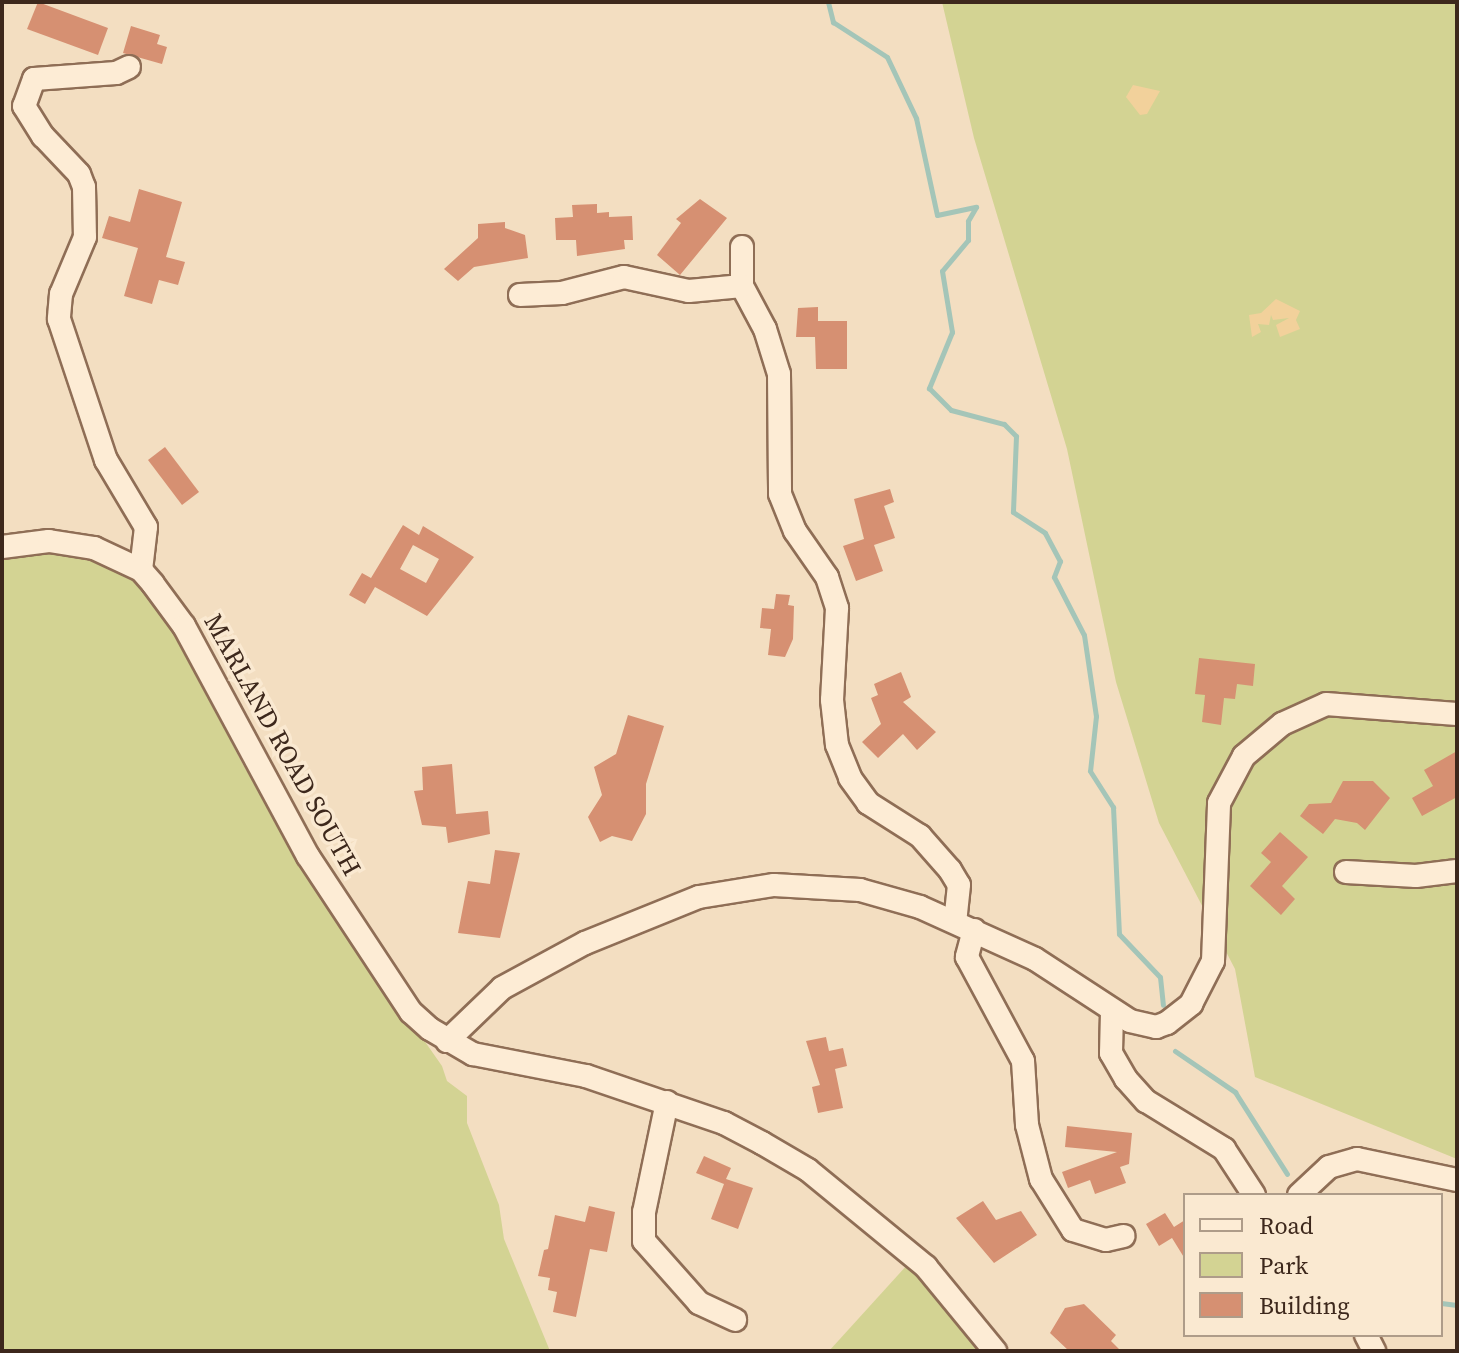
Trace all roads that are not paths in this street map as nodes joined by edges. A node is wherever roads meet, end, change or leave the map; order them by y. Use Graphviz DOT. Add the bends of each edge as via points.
graph roads {
  1 [pos="129,67"];
  2 [pos="742,247"];
  3 [pos="742,286"];
  4 [pos="520,295"];
  5 [pos="2,547"];
  6 [pos="141,570"];
  7 [pos="1457,714"];
  8 [pos="1457,871"];
  9 [pos="1346,872"];
  10 [pos="965,925"];
  11 [pos="1112,1012"];
  12 [pos="447,1041"];
  13 [pos="667,1102"];
  14 [pos="1457,1180"];
  15 [pos="1253,1193"];
  16 [pos="1301,1193"];
  17 [pos="1124,1236"];
  18 [pos="735,1320"];
  19 [pos="995,1351"];
  1 -- 6 [label="street" via="116,73 34,79 24,106 84,187 85,237 61,294 59,319 106,460 146,527"];
  2 -- 3 [label="street"];
  3 -- 4 [label="street" via="689,291 624,277 562,293"];
  3 -- 10 [label="street" via="776,357 780,494 786,513 827,577 837,608 832,700 837,745 850,778 868,803 920,836 950,870 959,885"];
  5 -- 6 [label="street" via="71,543"];
  6 -- 12 [label="street, MARLAND ROAD SOUTH" via="184,626 308,856 411,1012"];
  7 -- 11 [label="street" via="1326,704 1306,710 1260,741 1232,773 1219,803 1218,942 1202,987 1178,1017 1156,1027"];
  8 -- 9 [label="street" via="1416,876"];
  10 -- 11 [label="street" via="1035,959"];
  10 -- 12 [label="street" via="860,890 774,885 699,897 518,977 482,1003"];
  10 -- 17 [label="street" via="967,957 1023,1061 1027,1125 1041,1179 1073,1230 1106,1240"];
  11 -- 15 [label="street" via="1111,1053 1121,1073 1146,1101 1224,1149"];
  12 -- 13 [label="street, MARLAND ROAD SOUTH" via="473,1054 586,1076"];
  13 -- 18 [label="street" via="644,1212 644,1241 699,1303"];
  13 -- 19 [label="street, MARLAND ROAD SOUTH" via="724,1123 820,1180 926,1267"];
  14 -- 16 [label="street" via="1357,1159 1329,1167"];
}
